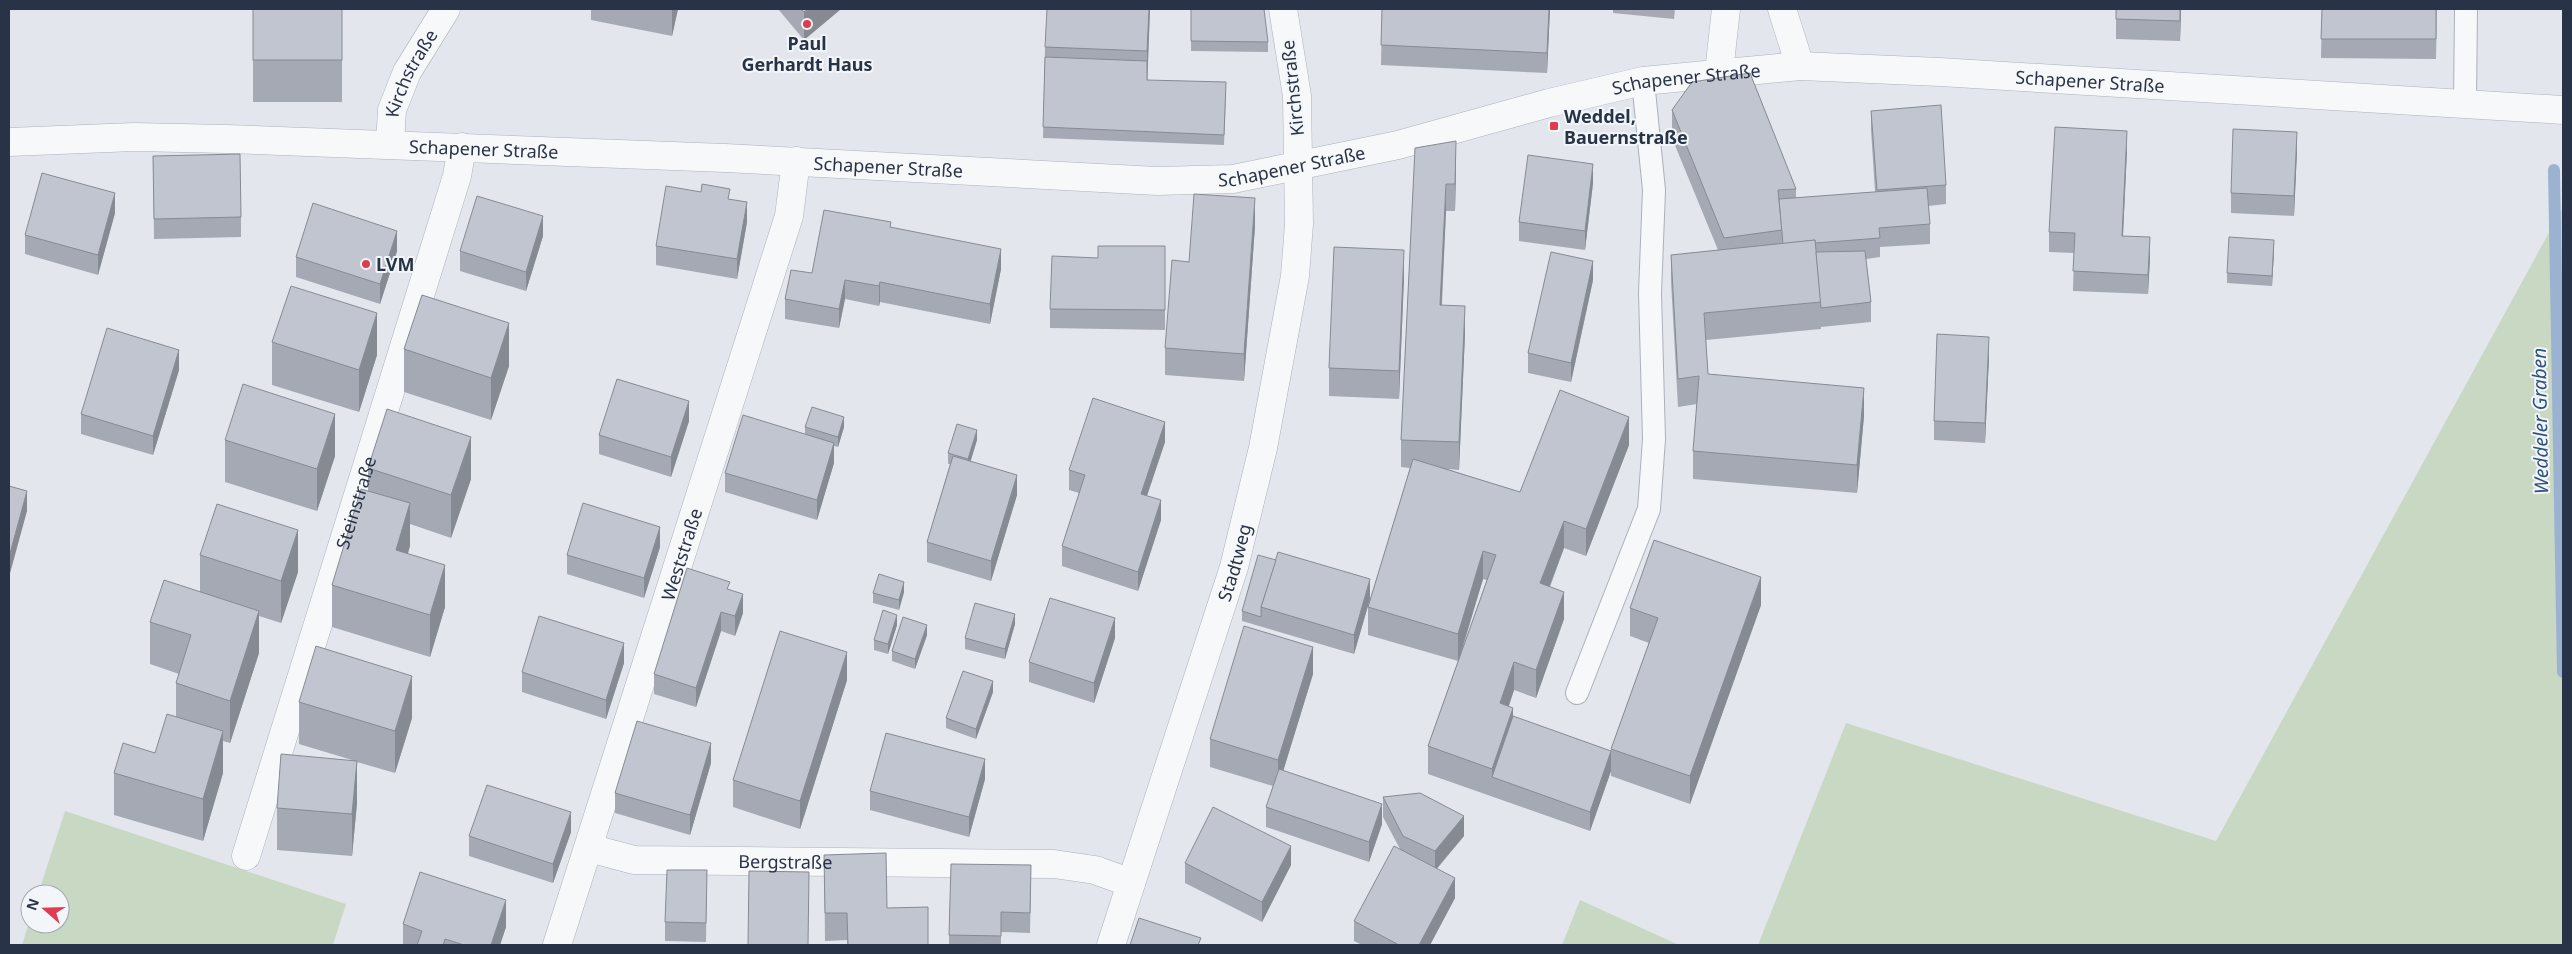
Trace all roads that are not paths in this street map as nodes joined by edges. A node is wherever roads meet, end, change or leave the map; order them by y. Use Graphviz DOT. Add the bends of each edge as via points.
graph roads {
  1 [pos="446,9"];
  2 [pos="1283,9"];
  3 [pos="1726,9"];
  4 [pos="1782,9"];
  5 [pos="2466,9"];
  6 [pos="1800,66"];
  7 [pos="1719,72"];
  8 [pos="1643,81"];
  9 [pos="2464,103"];
  10 [pos="2563,110"];
  11 [pos="9,142"];
  12 [pos="390,144"];
  13 [pos="462,147"];
  14 [pos="796,162"];
  15 [pos="1298,167"];
  16 [pos="1577,693"];
  17 [pos="589,848"];
  18 [pos="246,856"];
  19 [pos="1131,883"];
  20 [pos="558,945"];
  21 [pos="1111,945"];
  1 -- 12 [label="street, Kirchstraße" via="407,72 392,110"];
  2 -- 15 [label="street, Kirchstraße" via="1297,96"];
  3 -- 7 [label="street"];
  4 -- 6 [label="street"];
  5 -- 9 [label="lane"];
  6 -- 7 [label="street, Schapener Straße"];
  6 -- 9 [label="street, Schapener Straße"];
  7 -- 8 [label="street, Schapener Straße"];
  8 -- 15 [label="street, Schapener Straße" via="1549,103 1398,146"];
  8 -- 16 [label="lane" via="1654,190 1650,292 1654,438 1649,508"];
  9 -- 10 [label="street, Schapener Straße"];
  11 -- 12 [label="street, Schapener Straße" via="134,137"];
  12 -- 13 [label="street, Schapener Straße"];
  13 -- 14 [label="street, Schapener Straße"];
  13 -- 18 [label="street, Steinstraße" via="454,186"];
  14 -- 15 [label="street, Schapener Straße" via="1158,181 1233,178"];
  14 -- 17 [label="street, Weststraße" via="789,216"];
  15 -- 19 [label="street, Stadtweg" via="1300,224 1295,276 1250,508 1234,567"];
  17 -- 19 [label="street, Bergstraße" via="634,860 1054,864 1095,870"];
  17 -- 20 [label="street, Weststraße"];
  19 -- 21 [label="street, Stadtweg"];
}
